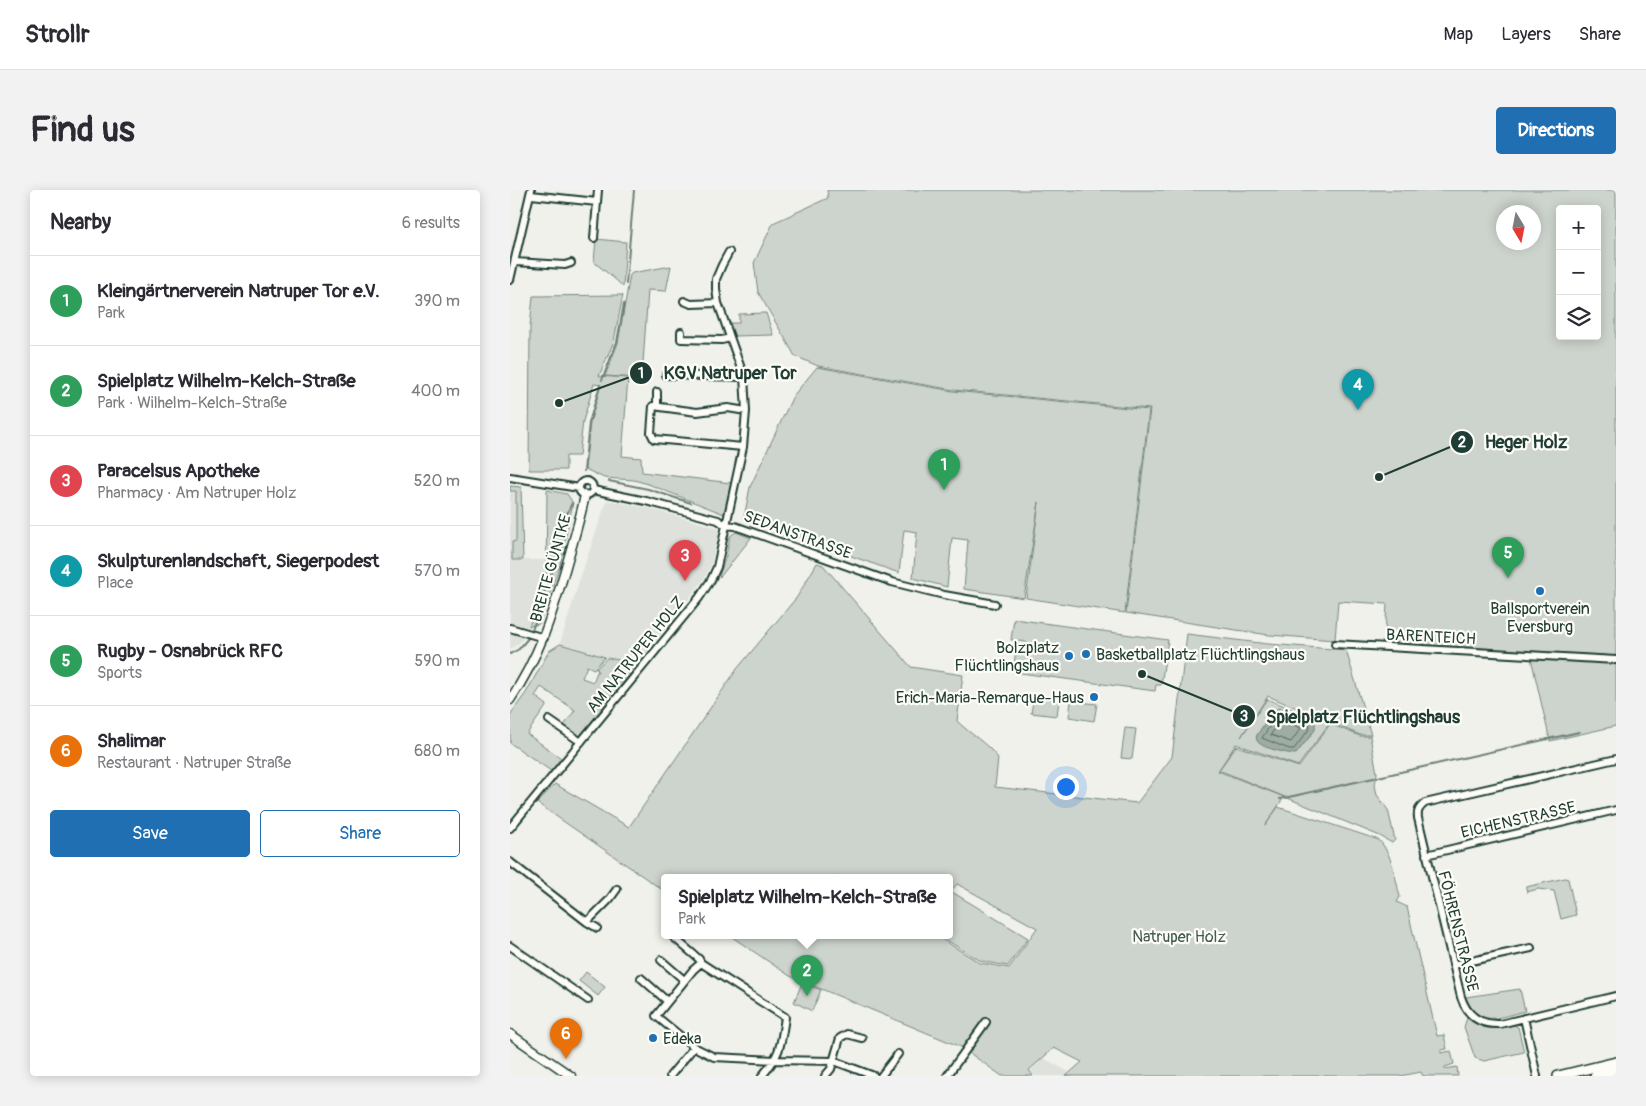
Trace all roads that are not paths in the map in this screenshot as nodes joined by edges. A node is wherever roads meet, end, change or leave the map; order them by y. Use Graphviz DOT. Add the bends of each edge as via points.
graph roads {
  1 [pos="598,190"];
  2 [pos="531,193"];
  3 [pos="597,202"];
  4 [pos="594,238"];
  5 [pos="729,252"];
  6 [pos="516,262"];
  7 [pos="571,263"];
  8 [pos="510,280"];
  9 [pos="684,301"];
  10 [pos="718,303"];
  11 [pos="681,332"];
  12 [pos="730,338"];
  13 [pos="666,375"];
  14 [pos="744,377"];
  15 [pos="658,392"];
  16 [pos="657,406"];
  17 [pos="746,411"];
  18 [pos="743,447"];
  19 [pos="510,477"];
  20 [pos="579,488"];
  21 [pos="593,490"];
  22 [pos="585,495"];
  23 [pos="725,525"];
  24 [pos="995,604"];
  25 [pos="510,628"];
  26 [pos="544,638"];
  27 [pos="1335,644"];
  28 [pos="1616,660"];
  29 [pos="510,700"];
  30 [pos="549,720"];
  31 [pos="581,742"];
  32 [pos="1616,759"];
  33 [pos="1616,810"];
  34 [pos="510,828"];
  35 [pos="1426,855"];
  36 [pos="510,862"];
  37 [pos="618,888"];
  38 [pos="587,922"];
  39 [pos="596,928"];
  40 [pos="676,939"];
  41 [pos="510,946"];
  42 [pos="1530,948"];
  43 [pos="660,960"];
  44 [pos="701,963"];
  45 [pos="1453,965"];
  46 [pos="641,978"];
  47 [pos="684,980"];
  48 [pos="1616,996"];
  49 [pos="588,1000"];
  50 [pos="667,1002"];
  51 [pos="1524,1018"];
  52 [pos="986,1022"];
  53 [pos="510,1034"];
  54 [pos="862,1038"];
  55 [pos="694,1047"];
  56 [pos="898,1054"];
  57 [pos="775,1060"];
  58 [pos="834,1061"];
  59 [pos="1616,1062"];
  60 [pos="1616,1070"];
  61 [pos="562,1074"];
  62 [pos="571,1076"];
  63 [pos="670,1076"];
  64 [pos="762,1076"];
  65 [pos="825,1076"];
  66 [pos="874,1076"];
  67 [pos="881,1076"];
  68 [pos="947,1076"];
  69 [pos="1537,1076"];
  70 [pos="1558,1076"];
  71 [pos="1595,1076"];
  1 -- 3 [label="street"];
  2 -- 3 [label="street"];
  2 -- 6 [label="street"];
  3 -- 4 [label="street"];
  5 -- 10 [label="street, AM NATRUPER HOLZ" via="716,280"];
  6 -- 7 [label="street"];
  6 -- 8 [label="street"];
  9 -- 10 [label="street" via="691,304"];
  10 -- 12 [label="street, AM NATRUPER HOLZ"];
  11 -- 12 [label="street" via="681,339"];
  12 -- 14 [label="street, AM NATRUPER HOLZ"];
  13 -- 14 [label="street"];
  14 -- 17 [label="street, AM NATRUPER HOLZ"];
  15 -- 16 [label="street"];
  16 -- 17 [label="street" via="697,412 728,408"];
  16 -- 18 [label="street" via="653,406 651,433 654,439"];
  17 -- 18 [label="street, AM NATRUPER HOLZ"];
  18 -- 23 [label="street, AM NATRUPER HOLZ"];
  19 -- 20 [label="street, SEDANSTRASSE"];
  20 -- 21 [label="street, SEDANSTRASSE" via="587,481"];
  20 -- 22 [label="street"];
  21 -- 22 [label="street"];
  21 -- 23 [label="street, SEDANSTRASSE" via="676,508"];
  22 -- 26 [label="street, BREITE GÜNTKE"];
  23 -- 24 [label="street, SEDANSTRASSE" via="892,582"];
  23 -- 31 [label="street, AM NATRUPER HOLZ" via="717,567 704,591"];
  25 -- 26 [label="street"];
  26 -- 29 [label="street, BREITE GÜNTKE"];
  27 -- 28 [label="street, BARENTEICH"];
  30 -- 31 [label="street"];
  31 -- 34 [label="street, AM NATRUPER HOLZ"];
  32 -- 35 [label="street, FÖHRENSTRASSE" via="1425,803 1420,807 1418,818"];
  33 -- 35 [label="street, EICHENSTRASSE"];
  35 -- 45 [label="street, FÖHRENSTRASSE"];
  36 -- 38 [label="street"];
  37 -- 38 [label="street"];
  38 -- 39 [label="street"];
  40 -- 44 [label="street"];
  41 -- 49 [label="street"];
  42 -- 45 [label="street"];
  43 -- 47 [label="street"];
  44 -- 47 [label="street"];
  44 -- 57 [label="street" via="785,1016"];
  45 -- 51 [label="street, FÖHRENSTRASSE" via="1463,1004 1471,1016 1492,1024"];
  46 -- 50 [label="street"];
  47 -- 50 [label="street"];
  48 -- 51 [label="street, FÖHRENSTRASSE"];
  50 -- 55 [label="street" via="656,1016"];
  51 -- 69 [label="street"];
  52 -- 68 [label="street"];
  53 -- 61 [label="street"];
  54 -- 58 [label="street" via="847,1034 840,1038"];
  55 -- 57 [label="street" via="714,1057"];
  55 -- 63 [label="street"];
  56 -- 67 [label="street"];
  57 -- 58 [label="street"];
  57 -- 64 [label="street"];
  58 -- 65 [label="street"];
  58 -- 66 [label="street"];
  59 -- 70 [label="main road"];
  60 -- 71 [label="main road"];
  61 -- 62 [label="street"];
}
